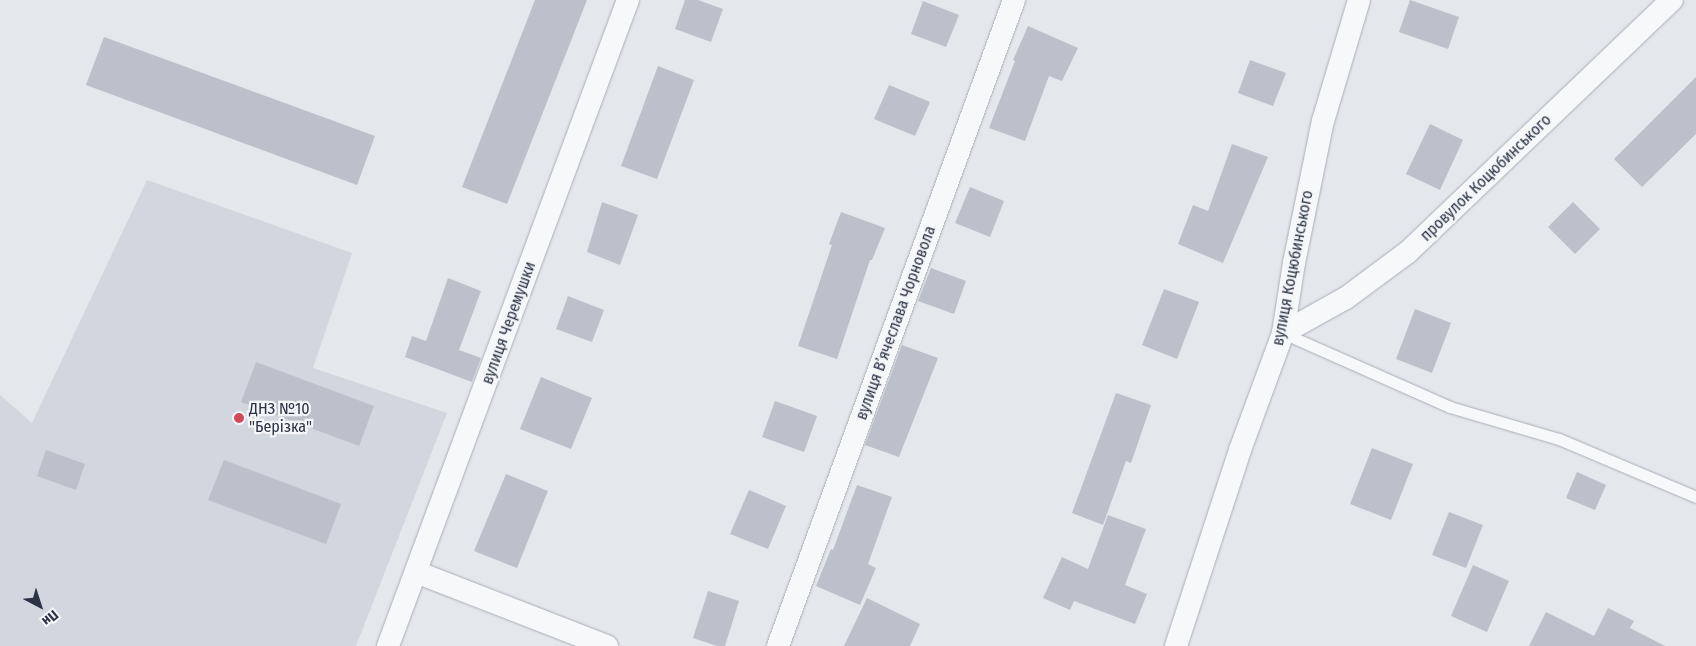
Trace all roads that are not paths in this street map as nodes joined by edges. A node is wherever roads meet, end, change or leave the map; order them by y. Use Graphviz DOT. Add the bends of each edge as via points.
graph roads {
  1 [pos="628,0"];
  2 [pos="1014,0"];
  3 [pos="1359,0"];
  4 [pos="1672,0"];
  5 [pos="1283,333"];
  6 [pos="1696,498"];
  7 [pos="416,572"];
  8 [pos="388,646"];
  9 [pos="607,646"];
  10 [pos="778,646"];
  11 [pos="1176,646"];
  1 -- 7 [label="street, вулиця Черемушки"];
  2 -- 10 [label="street, вулиця Вʼячеслава Чорновола"];
  3 -- 5 [label="street, вулиця Коцюбинського" via="1323,121"];
  4 -- 5 [label="street, провулок Коцюбинського" via="1408,252 1346,298"];
  5 -- 6 [label="lane" via="1450,407 1559,439"];
  5 -- 11 [label="street, вулиця Коцюбинського" via="1240,450"];
  7 -- 8 [label="street, вулиця Черемушки"];
  7 -- 9 [label="street"];
}
